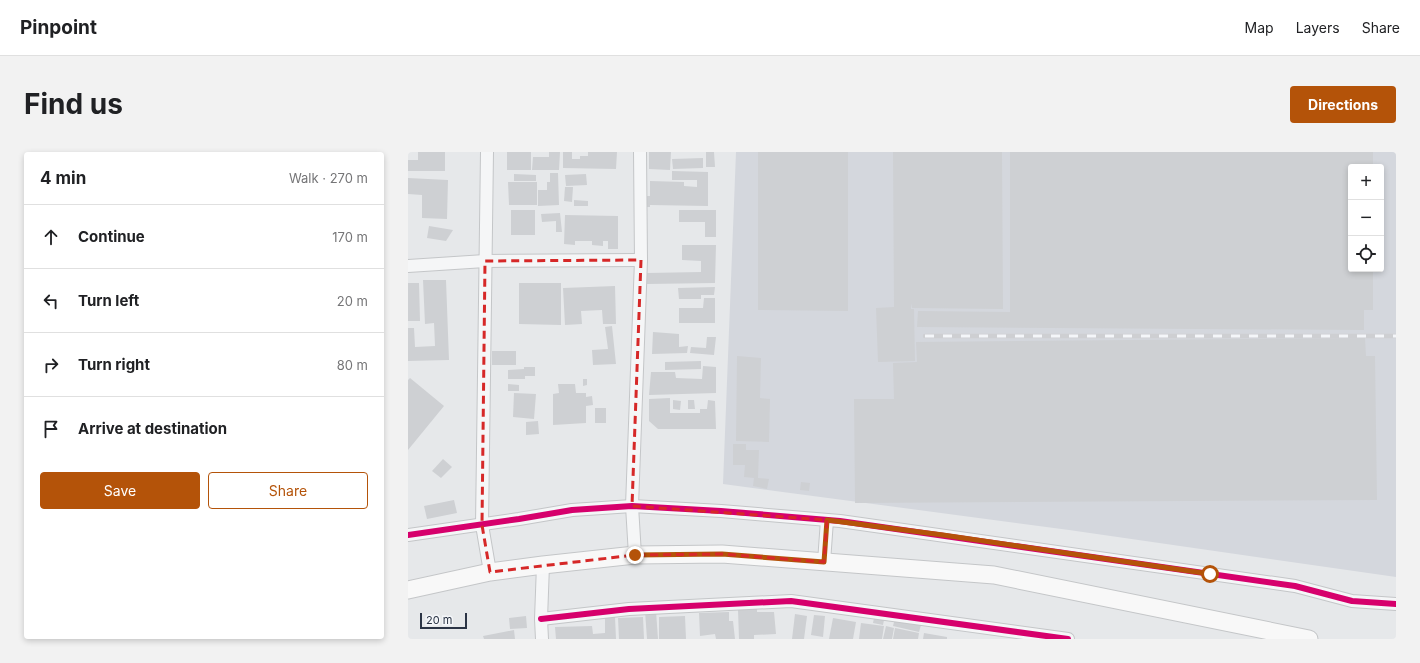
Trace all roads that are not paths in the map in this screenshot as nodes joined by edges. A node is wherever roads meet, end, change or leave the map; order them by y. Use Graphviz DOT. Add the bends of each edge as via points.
graph roads {
  1 [pos="486,152"];
  2 [pos="640,152"];
  3 [pos="641,260"];
  4 [pos="485,261"];
  5 [pos="408,266"];
  6 [pos="632,506"];
  7 [pos="827,520"];
  8 [pos="482,525"];
  9 [pos="408,535"];
  10 [pos="635,555"];
  11 [pos="824,562"];
  12 [pos="543,565"];
  13 [pos="490,572"];
  14 [pos="408,590"];
  15 [pos="1396,604"];
  16 [pos="541,619"];
  17 [pos="542,639"];
  18 [pos="1068,639"];
  19 [pos="1309,639"];
  1 -- 4 [label="street"];
  2 -- 3 [label="street"];
  3 -- 4 [label="street"];
  3 -- 6 [label="street"];
  4 -- 5 [label="street"];
  4 -- 8 [label="street"];
  6 -- 7 [label="street"];
  6 -- 8 [label="street" via="572,510"];
  6 -- 10 [label="street"];
  7 -- 11 [label="street"];
  7 -- 15 [label="street" via="1295,586 1352,601"];
  8 -- 9 [label="street"];
  8 -- 13 [label="street"];
  10 -- 11 [label="street" via="722,554"];
  10 -- 12 [label="street"];
  11 -- 19 [label="street" via="994,575"];
  12 -- 13 [label="street"];
  12 -- 16 [label="street"];
  13 -- 14 [label="street"];
  16 -- 17 [label="street"];
  16 -- 18 [label="street" via="629,609 791,601"];
}
